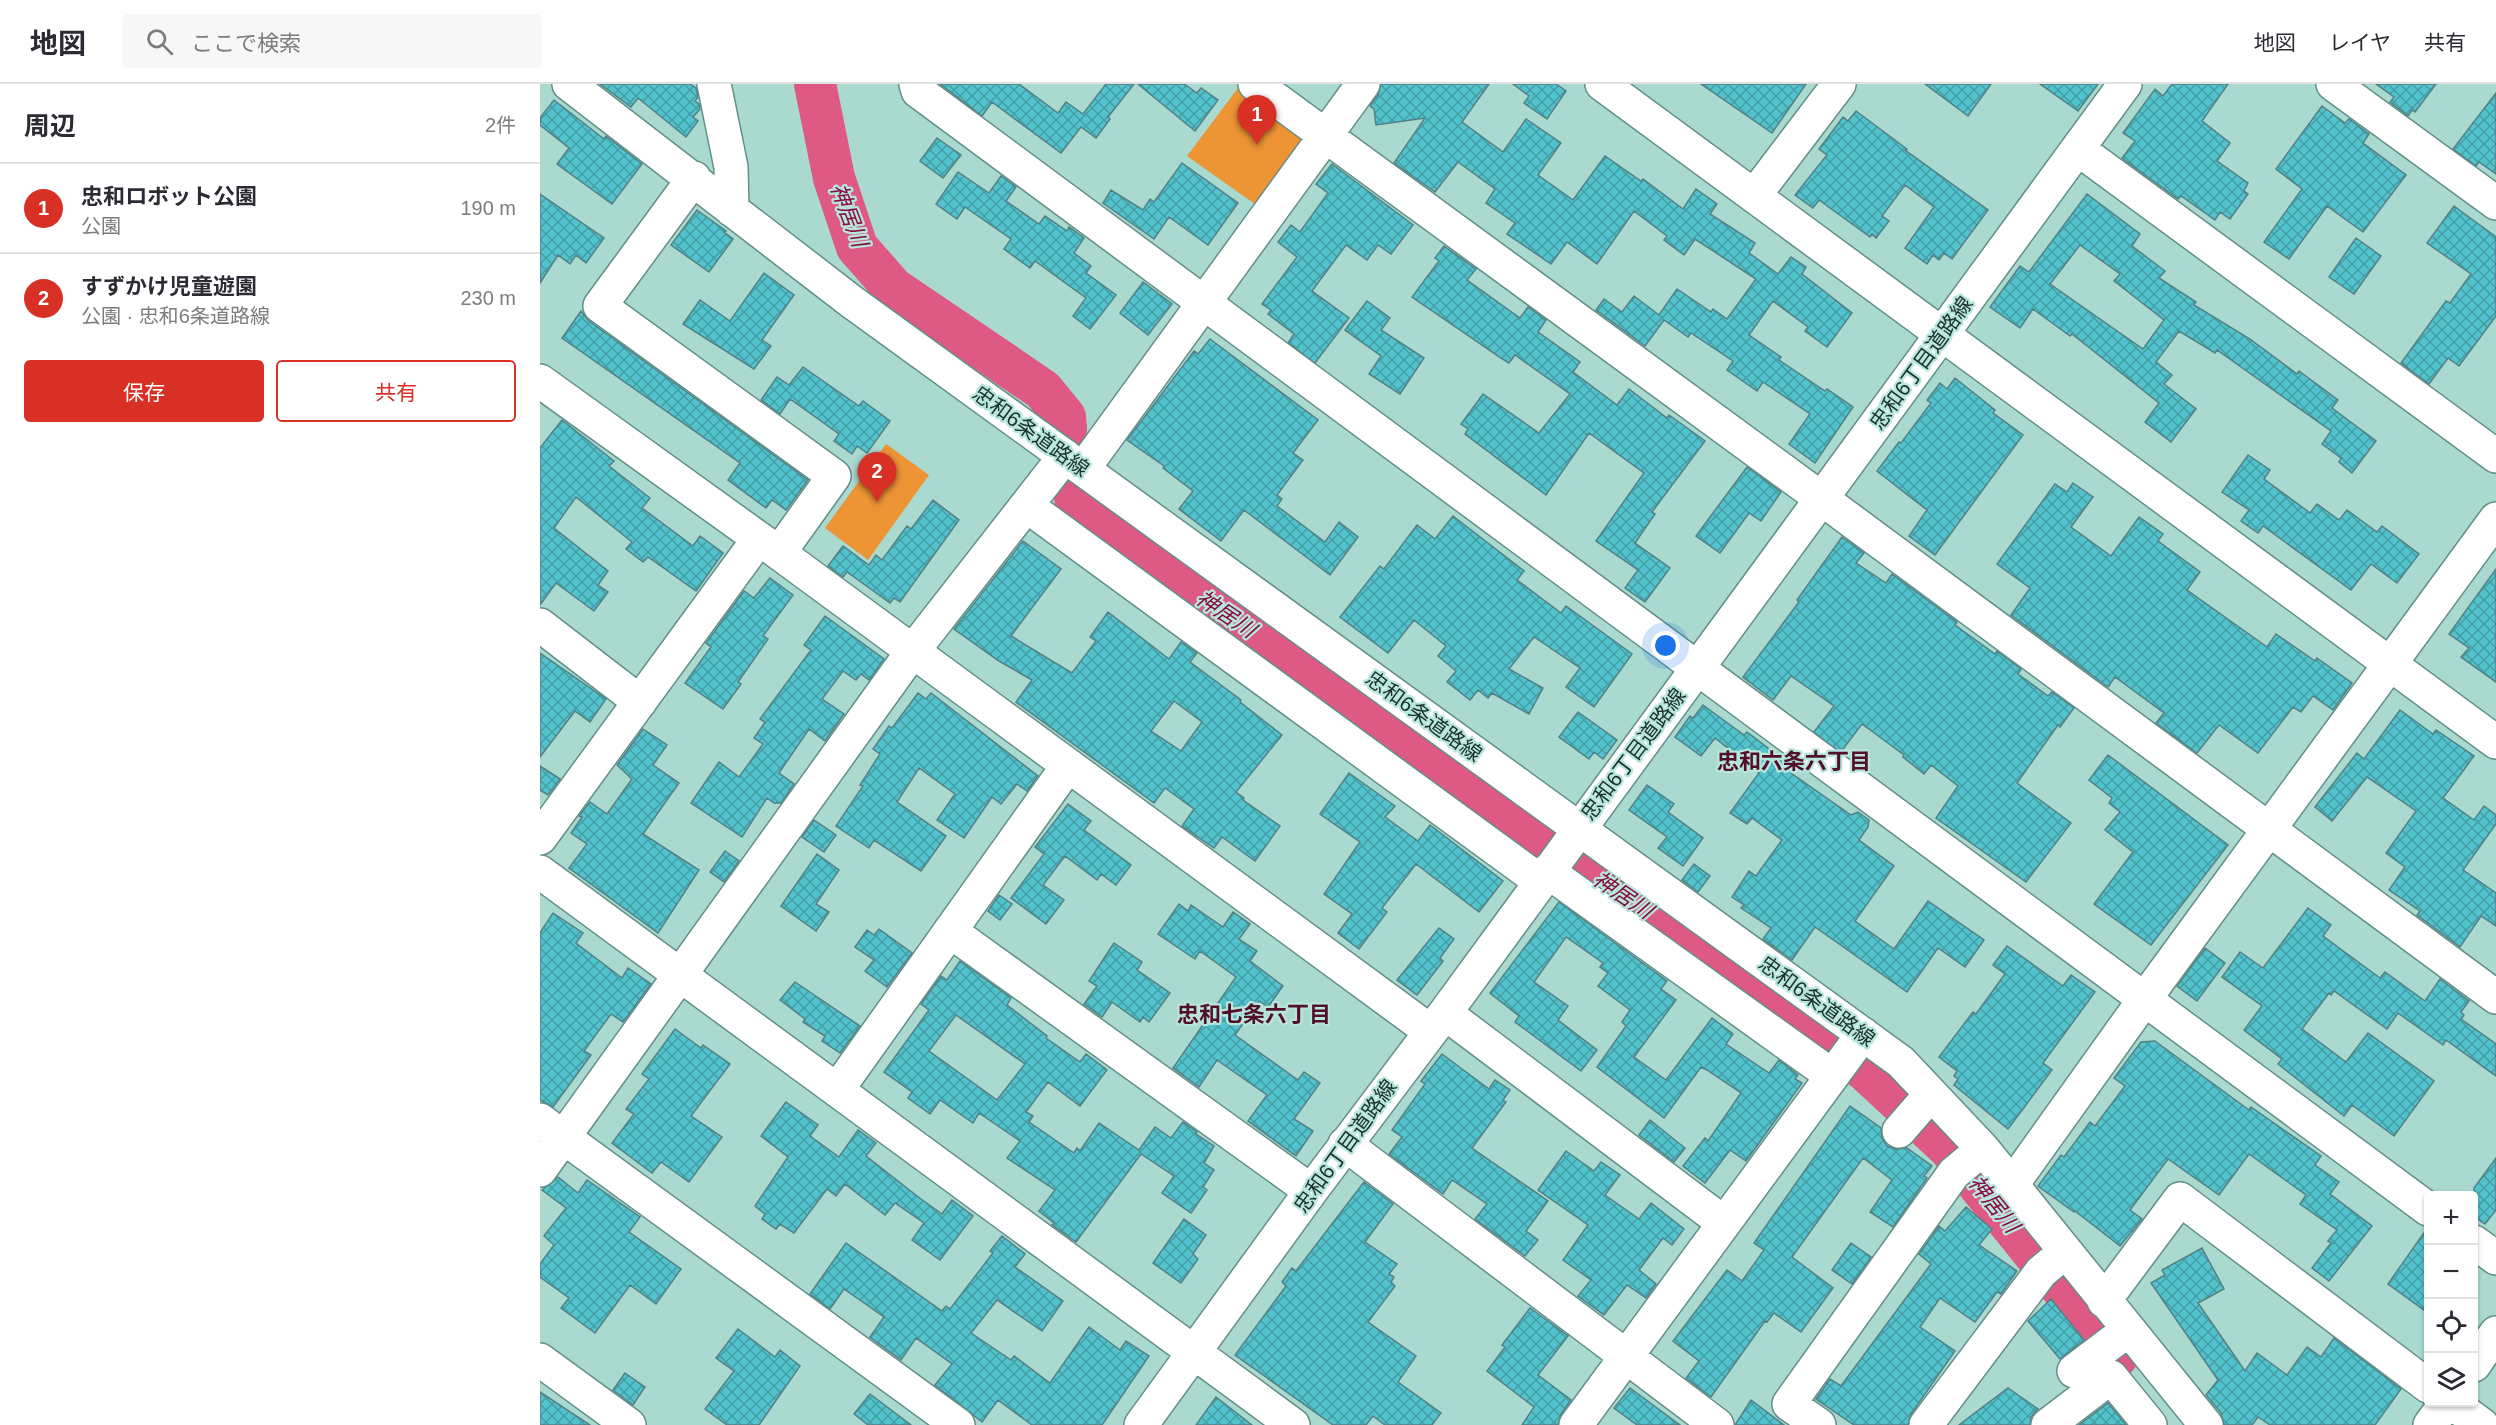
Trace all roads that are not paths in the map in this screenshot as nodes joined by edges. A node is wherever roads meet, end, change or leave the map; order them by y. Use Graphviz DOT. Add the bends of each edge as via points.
graph roads {
  1 [pos="569,84"];
  2 [pos="714,84"];
  3 [pos="916,84"];
  4 [pos="1255,84"];
  5 [pos="1363,84"];
  6 [pos="1602,84"];
  7 [pos="1839,84"];
  8 [pos="2125,84"];
  9 [pos="2333,84"];
  10 [pos="1326,135"];
  11 [pos="2078,149"];
  12 [pos="694,178"];
  13 [pos="1754,196"];
  14 [pos="2496,204"];
  15 [pos="732,210"];
  16 [pos="1203,304"];
  17 [pos="1942,335"];
  18 [pos="540,381"];
  19 [pos="2496,456"];
  20 [pos="1074,462"];
  21 [pos="1822,499"];
  22 [pos="1027,506"];
  23 [pos="2496,519"];
  24 [pos="769,547"];
  25 [pos="540,625"];
  26 [pos="912,652"];
  27 [pos="2392,664"];
  28 [pos="1696,670"];
  29 [pos="640,702"];
  30 [pos="2496,742"];
  31 [pos="1067,767"];
  32 [pos="2268,829"];
  33 [pos="540,838"];
  34 [pos="1557,858"];
  35 [pos="540,872"];
  36 [pos="950,931"];
  37 [pos="679,975"];
  38 [pos="2496,997"];
  39 [pos="2144,999"];
  40 [pos="1437,1022"];
  41 [pos="1846,1056"];
  42 [pos="837,1090"];
  43 [pos="551,1128"];
  44 [pos="1345,1144"];
  45 [pos="1970,1160"];
  46 [pos="540,1170"];
  47 [pos="2011,1186"];
  48 [pos="1311,1191"];
  49 [pos="2424,1206"];
  50 [pos="1724,1223"];
  51 [pos="2478,1245"];
  52 [pos="2496,1258"];
  53 [pos="2054,1262"];
  54 [pos="2104,1301"];
  55 [pos="2496,1333"];
  56 [pos="1195,1353"];
  57 [pos="1626,1356"];
  58 [pos="2478,1359"];
  59 [pos="540,1360"];
  60 [pos="2424,1383"];
  61 [pos="2445,1407"];
  62 [pos="2456,1407"];
  63 [pos="629,1425"];
  64 [pos="958,1425"];
  65 [pos="1141,1425"];
  66 [pos="1293,1425"];
  67 [pos="1576,1425"];
  68 [pos="1717,1425"];
  69 [pos="1819,1425"];
  70 [pos="1926,1425"];
  71 [pos="2048,1425"];
  72 [pos="2150,1425"];
  73 [pos="2205,1425"];
  74 [pos="2430,1425"];
  75 [pos="2482,1425"];
  1 -- 12 [label="street, 忠和6条道路線"];
  2 -- 15 [label="street" via="730,167"];
  3 -- 16 [label="street" via="918,91"];
  4 -- 10 [label="street"];
  5 -- 10 [label="street"];
  6 -- 13 [label="street"];
  7 -- 13 [label="street"];
  8 -- 11 [label="street, 忠和6丁目道路線"];
  9 -- 14 [label="street"];
  10 -- 16 [label="street"];
  10 -- 21 [label="street"];
  11 -- 17 [label="street, 忠和6丁目道路線"];
  11 -- 19 [label="street"];
  12 -- 15 [label="street, 忠和6条道路線"];
  12 -- 24 [label="street" via="600,306 834,476"];
  13 -- 17 [label="street"];
  15 -- 20 [label="street, 忠和6条道路線"];
  16 -- 20 [label="street"];
  16 -- 28 [label="street"];
  17 -- 21 [label="street, 忠和6丁目道路線"];
  17 -- 27 [label="street"];
  18 -- 24 [label="street"];
  20 -- 22 [label="street"];
  20 -- 34 [label="street, 忠和6条道路線"];
  21 -- 28 [label="street, 忠和6丁目道路線"];
  21 -- 32 [label="street"];
  22 -- 26 [label="street"];
  22 -- 34 [label="street"];
  23 -- 27 [label="street"];
  24 -- 26 [label="street"];
  24 -- 29 [label="street"];
  25 -- 29 [label="street"];
  26 -- 31 [label="street"];
  26 -- 37 [label="street"];
  27 -- 30 [label="street"];
  27 -- 32 [label="street"];
  28 -- 34 [label="street, 忠和6丁目道路線"];
  28 -- 39 [label="street"];
  29 -- 33 [label="street"];
  31 -- 36 [label="street"];
  31 -- 40 [label="street"];
  32 -- 38 [label="street"];
  32 -- 39 [label="street"];
  34 -- 40 [label="street, 忠和6丁目道路線"];
  34 -- 41 [label="street"];
  34 -- 41 [label="street, 忠和6条道路線"];
  35 -- 37 [label="street"];
  36 -- 42 [label="street"];
  36 -- 48 [label="street"];
  37 -- 42 [label="street"];
  37 -- 43 [label="street"];
  39 -- 47 [label="street"];
  39 -- 49 [label="street"];
  40 -- 44 [label="street, 忠和6丁目道路線"];
  40 -- 50 [label="street"];
  41 -- 45 [label="street, 忠和6条道路線" via="1901,1062 1914,1113"];
  41 -- 50 [label="street"];
  42 -- 56 [label="street"];
  43 -- 46 [label="street"];
  43 -- 64 [label="street"];
  44 -- 48 [label="street, 忠和6丁目道路線"];
  44 -- 57 [label="street"];
  45 -- 47 [label="street, 忠和6条道路線"];
  45 -- 69 [label="street" via="1789,1404"];
  47 -- 53 [label="street, 忠和6条道路線"];
  48 -- 56 [label="street, 忠和6丁目道路線"];
  50 -- 57 [label="street"];
  51 -- 52 [label="street"];
  53 -- 54 [label="street, 忠和6条道路線"];
  53 -- 70 [label="street"];
  54 -- 60 [label="street" via="2180,1199"];
  54 -- 73 [label="street, 忠和6条道路線" via="2104,1348"];
  55 -- 58 [label="street"];
  56 -- 65 [label="street, 忠和6丁目道路線"];
  56 -- 66 [label="street"];
  57 -- 67 [label="street"];
  57 -- 68 [label="street"];
  59 -- 63 [label="street"];
  61 -- 74 [label="street"];
  62 -- 75 [label="street"];
  71 -- 72 [label="street" via="2111,1377"];
}
